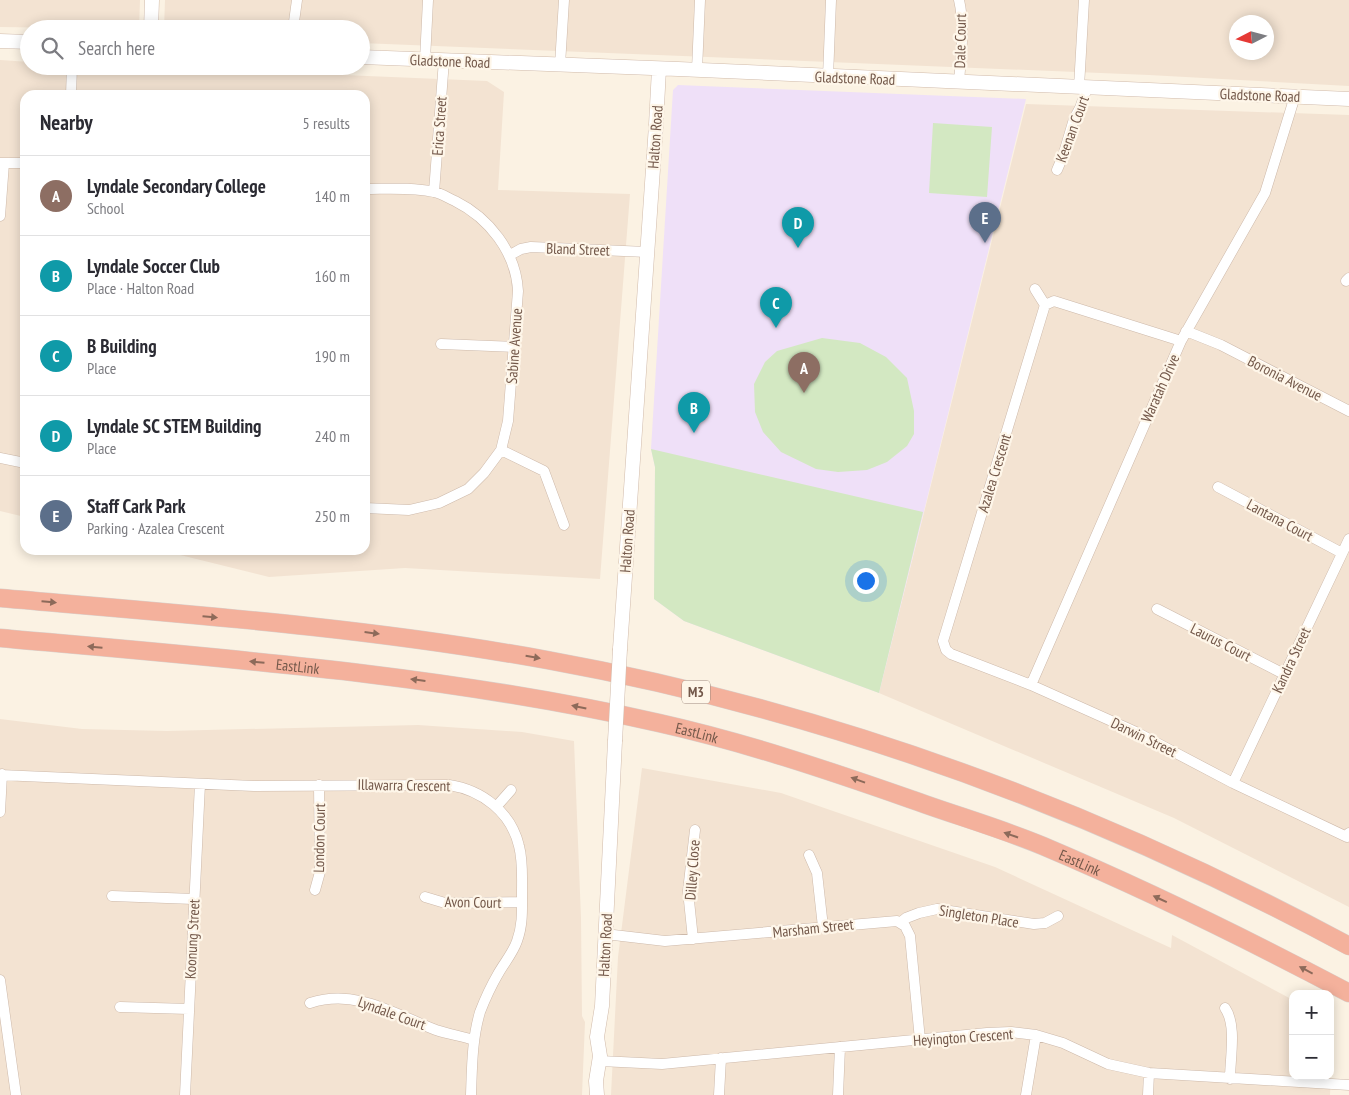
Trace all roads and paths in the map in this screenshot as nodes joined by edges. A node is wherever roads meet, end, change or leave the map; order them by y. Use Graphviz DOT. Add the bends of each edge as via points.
graph roads {
  1 [pos="152,0"];
  2 [pos="297,0"];
  3 [pos="428,0"];
  4 [pos="564,0"];
  5 [pos="700,0"];
  6 [pos="831,0"];
  7 [pos="959,0"];
  8 [pos="1084,0"];
  9 [pos="151,20"];
  10 [pos="294,20"];
  11 [pos="0,41"];
  12 [pos="20,42"];
  13 [pos="370,57"];
  14 [pos="425,60"];
  15 [pos="444,60"];
  16 [pos="560,65"];
  17 [pos="659,69"];
  18 [pos="697,70"];
  19 [pos="72,75"];
  20 [pos="828,77"];
  21 [pos="959,82"];
  22 [pos="1083,88"];
  23 [pos="71,90"];
  24 [pos="1295,96"];
  25 [pos="1349,98"];
  26 [pos="2,163"];
  27 [pos="20,163"];
  28 [pos="1057,170"];
  29 [pos="370,189"];
  30 [pos="434,192"];
  31 [pos="0,216"];
  32 [pos="647,252"];
  33 [pos="510,255"];
  34 [pos="1035,289"];
  35 [pos="1045,305"];
  36 [pos="1188,328"];
  37 [pos="1181,341"];
  38 [pos="441,344"];
  39 [pos="514,347"];
  40 [pos="1349,411"];
  41 [pos="501,450"];
  42 [pos="0,458"];
  43 [pos="20,462"];
  44 [pos="1218,487"];
  45 [pos="370,508"];
  46 [pos="564,525"];
  47 [pos="1349,538"];
  48 [pos="1342,553"];
  49 [pos="0,598"];
  50 [pos="1157,609"];
  51 [pos="0,638"];
  52 [pos="943,641"];
  53 [pos="1284,674"];
  54 [pos="1031,685"];
  55 [pos="1,774"];
  56 [pos="1233,783"];
  57 [pos="200,784"];
  58 [pos="319,785"];
  59 [pos="511,790"];
  60 [pos="496,807"];
  61 [pos="0,812"];
  62 [pos="695,830"];
  63 [pos="1348,835"];
  64 [pos="809,855"];
  65 [pos="315,890"];
  66 [pos="112,896"];
  67 [pos="425,897"];
  68 [pos="194,899"];
  69 [pos="522,902"];
  70 [pos="1058,916"];
  71 [pos="901,922"];
  72 [pos="823,927"];
  73 [pos="605,934"];
  74 [pos="693,939"];
  75 [pos="1349,946"];
  76 [pos="0,980"];
  77 [pos="1349,993"];
  78 [pos="310,1003"];
  79 [pos="120,1007"];
  80 [pos="1225,1008"];
  81 [pos="189,1009"];
  82 [pos="1036,1035"];
  83 [pos="474,1040"];
  84 [pos="920,1040"];
  85 [pos="840,1047"];
  86 [pos="721,1058"];
  87 [pos="604,1062"];
  88 [pos="1149,1073"];
  89 [pos="1230,1079"];
  90 [pos="1349,1085"];
  91 [pos="16,1095"];
  92 [pos="185,1095"];
  93 [pos="471,1095"];
  94 [pos="597,1095"];
  95 [pos="719,1095"];
  96 [pos="838,1095"];
  97 [pos="1026,1095"];
  98 [pos="1148,1095"];
  1 -- 9 [label="main road"];
  2 -- 10 [label="street"];
  3 -- 14 [label="street"];
  4 -- 16 [label="street"];
  5 -- 18 [label="street"];
  6 -- 20 [label="street"];
  7 -- 21 [label="street, Dale Court" via="962,29"];
  8 -- 22 [label="street, Keenan Court"];
  11 -- 12 [label="main road"];
  13 -- 14 [label="main road, Gladstone Road"];
  14 -- 15 [label="main road, Gladstone Road"];
  15 -- 16 [label="main road, Gladstone Road"];
  15 -- 30 [label="street, Erica Street"];
  16 -- 17 [label="main road, Gladstone Road"];
  17 -- 18 [label="main road, Gladstone Road"];
  17 -- 32 [label="main road, Halton Road"];
  18 -- 20 [label="main road, Gladstone Road"];
  19 -- 23 [label="street"];
  20 -- 21 [label="main road, Gladstone Road"];
  21 -- 22 [label="main road, Gladstone Road"];
  22 -- 24 [label="main road, Gladstone Road"];
  22 -- 28 [label="street, Keenan Court" via="1080,108"];
  24 -- 25 [label="main road, Gladstone Road"];
  24 -- 36 [label="street, Waratah Drive" via="1265,193"];
  26 -- 27 [label="street"];
  26 -- 31 [label="street"];
  29 -- 30 [label="street, Sabine Avenue"];
  30 -- 33 [label="street, Sabine Avenue" via="465,206 490,226"];
  32 -- 33 [label="street, Bland Street" via="531,247"];
  32 -- 73 [label="main road, Halton Road, bridge" via="620,649"];
  33 -- 39 [label="street, Sabine Avenue" via="517,283"];
  34 -- 35 [label="street"];
  35 -- 37 [label="street" via="1054,300"];
  35 -- 52 [label="street, Azalea Crescent"];
  36 -- 37 [label="street, Waratah Drive"];
  36 -- 40 [label="street, Boronia Avenue"];
  37 -- 54 [label="street, Waratah Drive"];
  38 -- 39 [label="street"];
  39 -- 41 [label="street, Sabine Avenue" via="508,421"];
  41 -- 45 [label="street, Sabine Avenue" via="468,488 438,503 409,510"];
  41 -- 46 [label="street" via="544,471"];
  42 -- 43 [label="street"];
  44 -- 48 [label="street, Lantana Court"];
  47 -- 48 [label="street, Kandra Street"];
  48 -- 53 [label="street, Kandra Street"];
  49 -- 75 [label="highway, M3, one-way" via="399,636 550,660 729,700 899,751 1070,814 1167,855"];
  50 -- 53 [label="street, Laurus Court"];
  77 -- 51 [label="highway, EastLink, one-way" via="1259,945 1040,844 832,772 661,723 477,688 370,673"];
  52 -- 54 [label="street, Darwin Street" via="950,654"];
  53 -- 56 [label="street, Kandra Street"];
  54 -- 56 [label="street, Darwin Street" via="1136,732"];
  55 -- 57 [label="street, Illawarra Crescent"];
  55 -- 61 [label="street"];
  56 -- 63 [label="street, Darwin Street"];
  57 -- 58 [label="street, Illawarra Crescent"];
  57 -- 68 [label="street, Koonung Street"];
  58 -- 60 [label="street, Illawarra Crescent" via="449,784 476,792"];
  58 -- 65 [label="street, London Court" via="320,872"];
  59 -- 60 [label="street"];
  60 -- 69 [label="street, Illawarra Crescent" via="511,825 520,847"];
  62 -- 74 [label="street, Dilley Close" via="688,891"];
  64 -- 72 [label="street" via="817,873"];
  66 -- 68 [label="street"];
  67 -- 69 [label="street, Avon Court" via="445,903"];
  68 -- 81 [label="street, Koonung Street"];
  69 -- 83 [label="street, Illawarra Crescent" via="522,924 517,941 486,999"];
  70 -- 71 [label="street, Singleton Place" via="1045,923 1034,924 937,909 919,912"];
  71 -- 72 [label="street, Marsham Street" via="893,920"];
  71 -- 84 [label="street" via="910,936"];
  72 -- 74 [label="street, Marsham Street"];
  73 -- 74 [label="street, Marsham Street" via="665,941"];
  73 -- 87 [label="main road, Halton Road" via="598,1037"];
  76 -- 91 [label="street"];
  78 -- 83 [label="street, Lyndale Court" via="329,998 353,999"];
  79 -- 81 [label="street"];
  80 -- 89 [label="street" via="1231,1022"];
  81 -- 92 [label="street, Koonung Street"];
  82 -- 84 [label="street, Heyington Crescent" via="998,1032"];
  82 -- 88 [label="street, Heyington Crescent" via="1063,1043 1108,1064"];
  82 -- 97 [label="street"];
  83 -- 93 [label="street, Illawarra Crescent"];
  84 -- 85 [label="street, Heyington Crescent"];
  85 -- 86 [label="street, Heyington Crescent"];
  85 -- 96 [label="street"];
  86 -- 87 [label="street, Heyington Crescent" via="654,1064"];
  86 -- 95 [label="street"];
  87 -- 94 [label="main road, Halton Road" via="596,1081"];
  88 -- 89 [label="street, Heyington Crescent"];
  88 -- 98 [label="street"];
  89 -- 90 [label="street, Heyington Crescent"];
}
